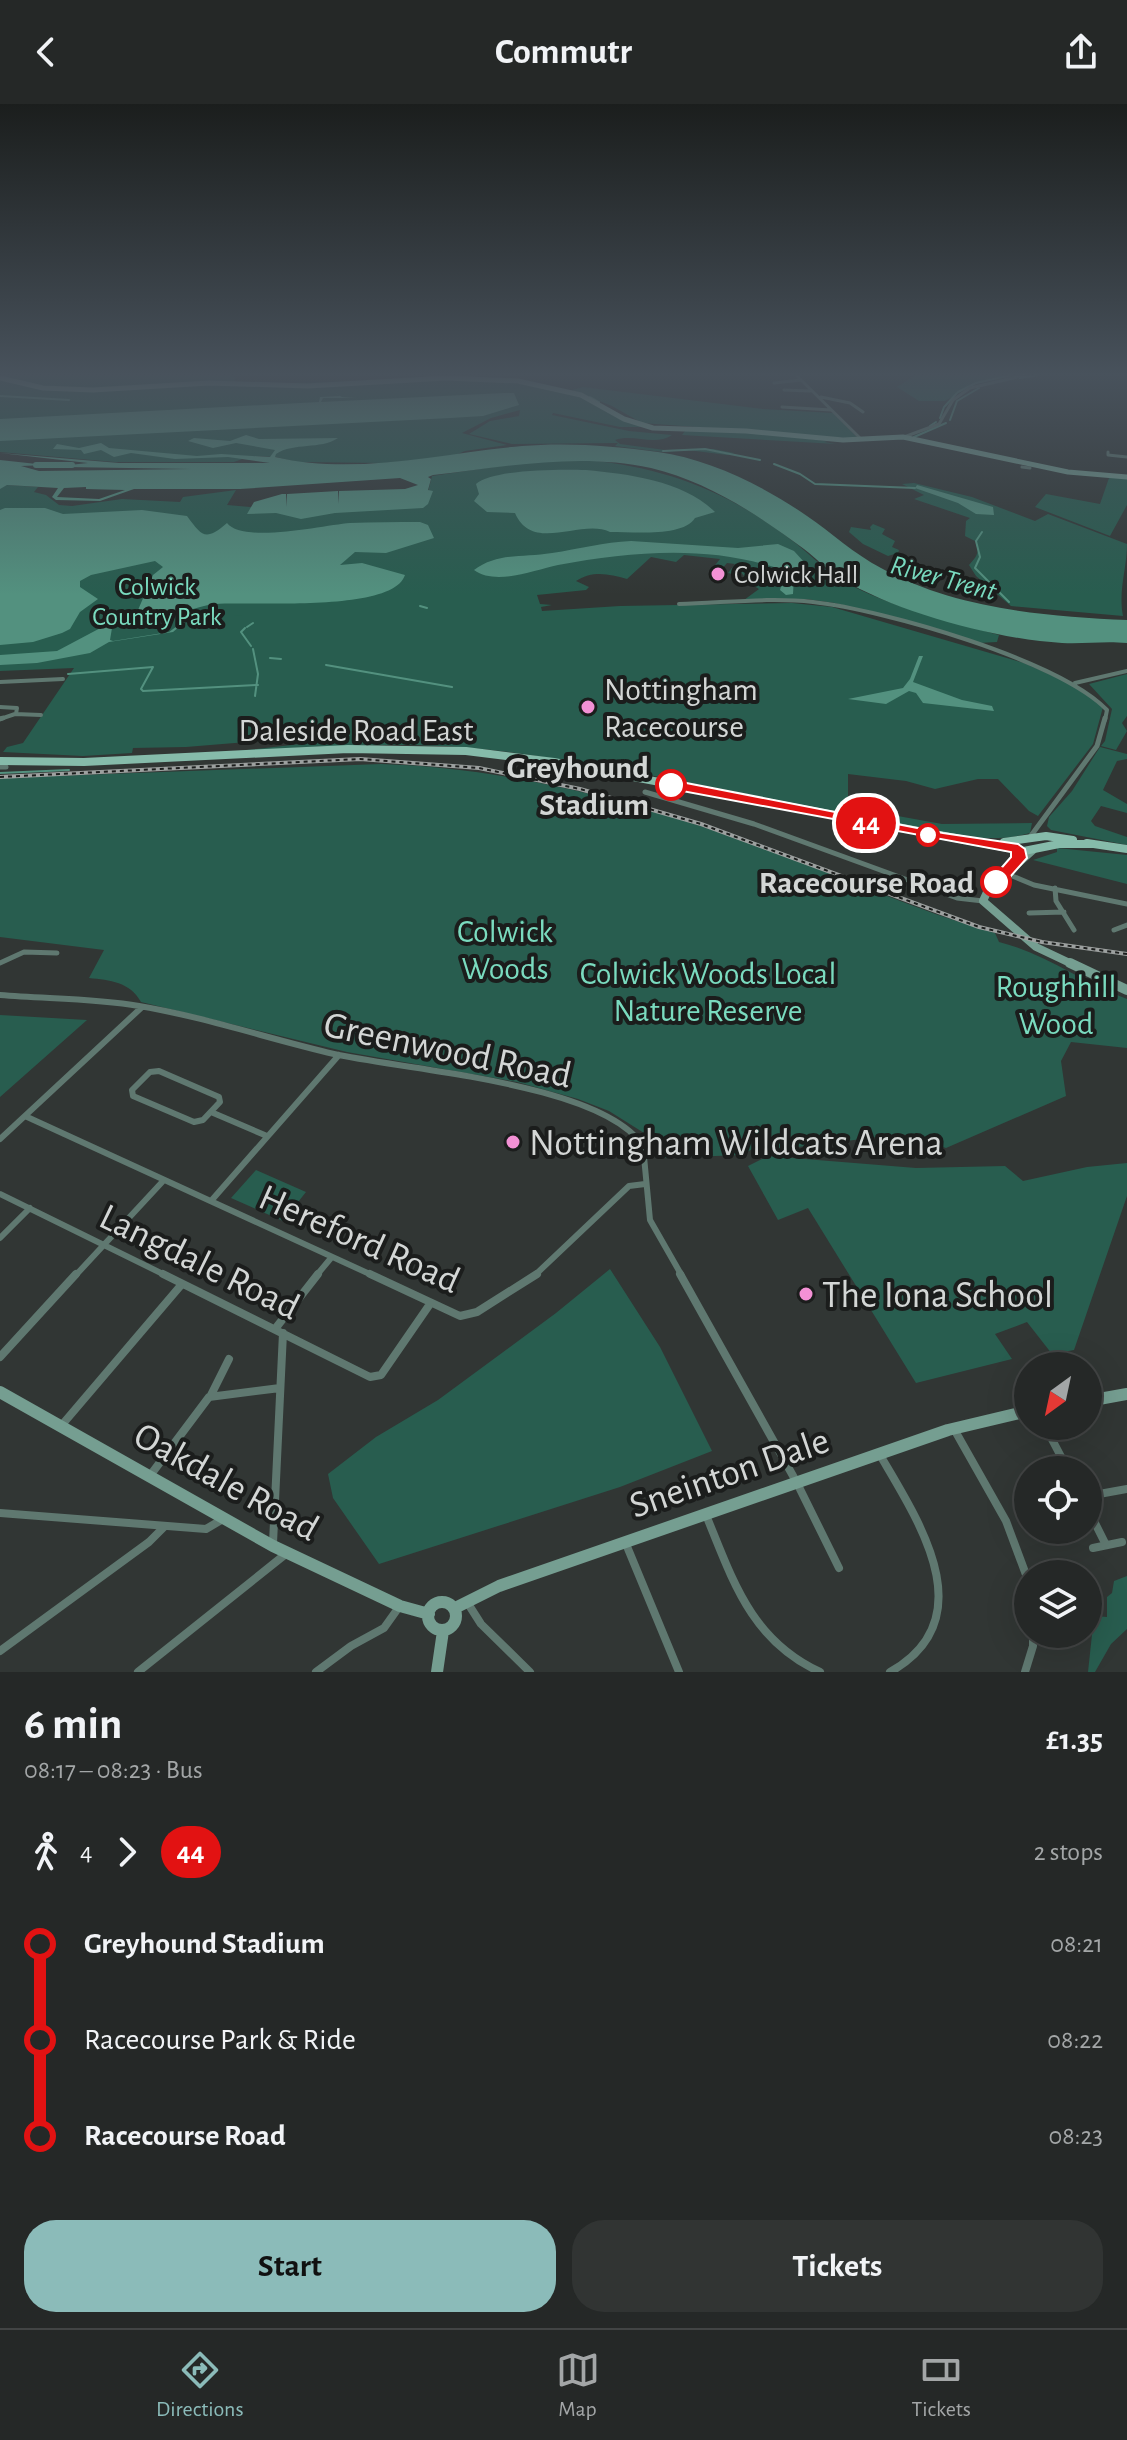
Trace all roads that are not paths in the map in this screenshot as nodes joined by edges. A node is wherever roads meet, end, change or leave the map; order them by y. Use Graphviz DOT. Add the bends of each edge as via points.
graph roads {
  1 [pos="950,448"];
  2 [pos="1108,452"];
  3 [pos="1127,457"];
  4 [pos="1022,467"];
  5 [pos="1030,467"];
  6 [pos="1127,477"];
  7 [pos="679,604"];
  8 [pos="1127,671"];
  9 [pos="63,679"];
  10 [pos="0,682"];
  11 [pos="1075,683"];
  12 [pos="0,707"];
  13 [pos="15,714"];
  14 [pos="41,715"];
  15 [pos="0,719"];
  16 [pos="2,766"];
  17 [pos="649,792"];
  18 [pos="1038,836"];
  19 [pos="1091,844"];
  20 [pos="1017,846"];
  21 [pos="1127,849"];
  22 [pos="1033,850"];
  23 [pos="1009,870"];
  24 [pos="1055,888"];
  25 [pos="983,901"];
  26 [pos="1127,904"];
  27 [pos="1065,912"];
  28 [pos="1034,915"];
  29 [pos="1127,925"];
  30 [pos="1075,927"];
  31 [pos="1119,931"];
  32 [pos="57,953"];
  33 [pos="0,963"];
  34 [pos="1127,990"];
  35 [pos="0,995"];
  36 [pos="141,1007"];
  37 [pos="339,1055"];
  38 [pos="211,1112"];
  39 [pos="25,1116"];
  40 [pos="267,1136"];
  41 [pos="0,1139"];
  42 [pos="164,1180"];
  43 [pos="645,1184"];
  44 [pos="0,1194"];
  45 [pos="211,1201"];
  46 [pos="30,1208"];
  47 [pos="0,1238"];
  48 [pos="103,1245"];
  49 [pos="331,1258"];
  50 [pos="182,1284"];
  51 [pos="430,1304"];
  52 [pos="279,1331"];
  53 [pos="0,1357"];
  54 [pos="229,1359"];
  55 [pos="280,1388"];
  56 [pos="0,1392"];
  57 [pos="1127,1394"];
  58 [pos="209,1397"];
  59 [pos="1102,1398"];
  60 [pos="1014,1414"];
  61 [pos="61,1426"];
  62 [pos="953,1429"];
  63 [pos="880,1454"];
  64 [pos="149,1477"];
  65 [pos="797,1483"];
  66 [pos="1127,1489"];
  67 [pos="1102,1493"];
  68 [pos="0,1513"];
  69 [pos="706,1515"];
  70 [pos="223,1519"];
  71 [pos="165,1526"];
  72 [pos="1102,1537"];
  73 [pos="625,1542"];
  74 [pos="1122,1542"];
  75 [pos="1106,1545"];
  76 [pos="273,1546"];
  77 [pos="1093,1548"];
  78 [pos="287,1553"];
  79 [pos="1023,1560"];
  80 [pos="839,1568"];
  81 [pos="461,1605"];
  82 [pos="400,1606"];
  83 [pos="429,1614"];
  84 [pos="443,1631"];
  85 [pos="1032,1648"];
  86 [pos="0,1651"];
  87 [pos="138,1672"];
  88 [pos="316,1672"];
  89 [pos="437,1672"];
  90 [pos="530,1672"];
  91 [pos="679,1672"];
  92 [pos="820,1672"];
  93 [pos="890,1672"];
  94 [pos="1025,1672"];
  1 -- 5 [label="street"];
  2 -- 3 [label="street"];
  4 -- 5 [label="street"];
  5 -- 6 [label="street"];
  7 -- 11 [label="street" via="796,601 839,606 1036,664"];
  8 -- 11 [label="street"];
  9 -- 10 [label="street"];
  11 -- 18 [label="street" via="1098,697 1108,714 1097,746"];
  12 -- 13 [label="street" via="17,708"];
  13 -- 14 [label="street"];
  13 -- 15 [label="street"];
  16 -- 20 [label="main road, Daleside Road East" via="348,749 466,751 554,762 943,837"];
  17 -- 25 [label="street" via="758,825 936,891"];
  18 -- 19 [label="main road"];
  18 -- 19 [label="main road"];
  18 -- 20 [label="main road"];
  18 -- 22 [label="main road"];
  19 -- 21 [label="main road"];
  20 -- 22 [label="main road, Daleside Road East"];
  20 -- 23 [label="street" via="1020,856"];
  22 -- 23 [label="street"];
  23 -- 24 [label="street" via="1028,884"];
  23 -- 25 [label="street"];
  24 -- 26 [label="street"];
  24 -- 27 [label="street" via="1056,901"];
  25 -- 34 [label="street" via="1032,945"];
  27 -- 28 [label="street"];
  27 -- 30 [label="street"];
  29 -- 31 [label="street"];
  32 -- 33 [label="street" via="24,952"];
  35 -- 36 [label="street, Greenwood Road"];
  36 -- 37 [label="street, Greenwood Road"];
  36 -- 39 [label="street"];
  37 -- 40 [label="street"];
  37 -- 43 [label="street, Greenwood Road" via="506,1085 585,1108 640,1140 647,1154"];
  38 -- 38 [label="street" via="194,1122 133,1096 132,1090 150,1072 159,1071 219,1097"];
  38 -- 40 [label="street"];
  39 -- 41 [label="street"];
  39 -- 42 [label="street, Hereford Road"];
  40 -- 45 [label="street"];
  42 -- 45 [label="street, Hereford Road"];
  42 -- 48 [label="street"];
  43 -- 51 [label="street, Hereford Road" via="629,1186 541,1272 477,1312 460,1316"];
  43 -- 65 [label="street, Greenwood Road" via="656,1232"];
  44 -- 46 [label="street, Langdale Road"];
  45 -- 49 [label="street, Hereford Road"];
  46 -- 47 [label="street"];
  46 -- 48 [label="street, Langdale Road"];
  48 -- 50 [label="street, Langdale Road"];
  48 -- 53 [label="street"];
  49 -- 51 [label="street, Hereford Road"];
  49 -- 52 [label="street"];
  50 -- 52 [label="street, Langdale Road"];
  50 -- 61 [label="street"];
  51 -- 52 [label="street, Langdale Road" via="375,1377"];
  52 -- 55 [label="street"];
  54 -- 58 [label="street"];
  55 -- 58 [label="street"];
  55 -- 76 [label="street"];
  56 -- 61 [label="street, Oakdale Road"];
  57 -- 59 [label="street"];
  58 -- 64 [label="street"];
  60 -- 62 [label="street, Sneinton Dale"];
  61 -- 64 [label="street, Oakdale Road"];
  62 -- 63 [label="street, Sneinton Dale"];
  62 -- 79 [label="street" via="1002,1510"];
  63 -- 65 [label="street, Sneinton Dale"];
  63 -- 93 [label="street" via="926,1537 939,1573 930,1634 918,1653"];
  64 -- 70 [label="street, Oakdale Road"];
  65 -- 69 [label="street, Sneinton Dale"];
  65 -- 80 [label="street, Greenwood Road"];
  66 -- 67 [label="street"];
  68 -- 71 [label="street"];
  69 -- 73 [label="street, Sneinton Dale"];
  69 -- 92 [label="street" via="747,1611 770,1642 801,1666"];
  70 -- 71 [label="street" via="206,1529"];
  70 -- 76 [label="street, Oakdale Road"];
  71 -- 86 [label="street"];
  72 -- 75 [label="street"];
  73 -- 81 [label="street, Sneinton Dale" via="499,1586"];
  73 -- 91 [label="street"];
  74 -- 75 [label="street"];
  75 -- 77 [label="street"];
  76 -- 78 [label="street, Oakdale Road"];
  78 -- 82 [label="street, Oakdale Road"];
  78 -- 87 [label="street"];
  81 -- 83 [label="street, Sneinton Dale" via="440,1602"];
  81 -- 84 [label="street" via="453,1625"];
  81 -- 90 [label="street"];
  82 -- 83 [label="street, Oakdale Road"];
  82 -- 88 [label="street" via="384,1628"];
  83 -- 84 [label="street" via="430,1624"];
  84 -- 89 [label="street"];
  85 -- 94 [label="street"];
}
